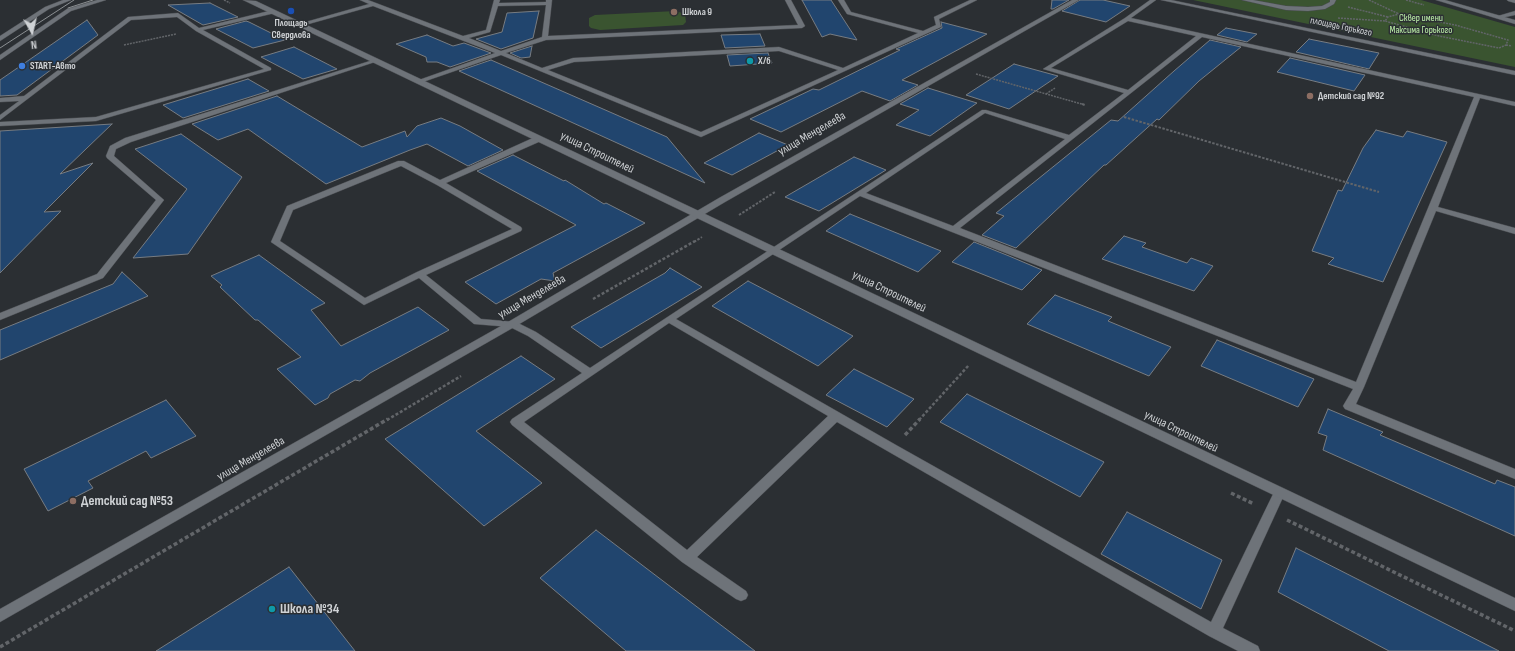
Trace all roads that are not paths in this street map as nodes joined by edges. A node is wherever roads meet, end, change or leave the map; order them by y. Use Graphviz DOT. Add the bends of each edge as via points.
graph roads {
  1 [pos="60,0"];
  2 [pos="68,0"];
  3 [pos="103,0"];
  4 [pos="251,0"];
  5 [pos="363,0"];
  6 [pos="788,0"];
  7 [pos="841,0"];
  8 [pos="974,0"];
  9 [pos="1076,0"];
  10 [pos="1153,0"];
  11 [pos="1164,0"];
  12 [pos="1245,0"];
  13 [pos="1439,0"];
  14 [pos="1510,0"];
  15 [pos="549,1"];
  16 [pos="1515,1"];
  17 [pos="1333,2"];
  18 [pos="496,3"];
  19 [pos="374,4"];
  20 [pos="47,8"];
  21 [pos="273,12"];
  22 [pos="1515,13"];
  23 [pos="1501,16"];
  24 [pos="1127,19"];
  25 [pos="1515,22"];
  26 [pos="298,25"];
  27 [pos="198,30"];
  28 [pos="923,33"];
  29 [pos="1201,35"];
  30 [pos="463,38"];
  31 [pos="545,38"];
  32 [pos="0,39"];
  33 [pos="501,54"];
  34 [pos="0,58"];
  35 [pos="374,61"];
  36 [pos="543,70"];
  37 [pos="844,70"];
  38 [pos="1515,73"];
  39 [pos="418,82"];
  40 [pos="1129,92"];
  41 [pos="1478,96"];
  42 [pos="25,98"];
  43 [pos="0,100"];
  44 [pos="1515,104"];
  45 [pos="0,118"];
  46 [pos="0,124"];
  47 [pos="1070,138"];
  48 [pos="538,139"];
  49 [pos="440,184"];
  50 [pos="859,193"];
  51 [pos="1433,208"];
  52 [pos="698,215"];
  53 [pos="954,230"];
  54 [pos="1515,231"];
  55 [pos="772,250"];
  56 [pos="420,274"];
  57 [pos="0,317"];
  58 [pos="669,319"];
  59 [pos="512,324"];
  60 [pos="590,373"];
  61 [pos="1359,386"];
  62 [pos="836,416"];
  63 [pos="1515,474"];
  64 [pos="1279,493"];
  65 [pos="687,558"];
  66 [pos="741,595"];
  67 [pos="1515,605"];
  68 [pos="0,616"];
  69 [pos="1214,630"];
  70 [pos="1253,651"];
  1 -- 20 [label="street"];
  2 -- 20 [label="street"];
  3 -- 34 [label="street" via="69,10"];
  4 -- 21 [label="street, улица Строителей"];
  5 -- 19 [label="street"];
  6 -- 31 [label="street" via="802,26"];
  7 -- 28 [label="street" via="849,13"];
  8 -- 28 [label="street" via="936,18 938,26"];
  9 -- 52 [label="street, улица Менделеева"];
  10 -- 24 [label="street"];
  11 -- 38 [label="street, площадь Горького"];
  12 -- 17 [label="street" via="1286,8 1323,8"];
  13 -- 25 [label="street"];
  14 -- 16 [label="street"];
  15 -- 18 [label="street"];
  15 -- 31 [label="street"];
  18 -- 30 [label="street" via="488,31"];
  19 -- 26 [label="street"];
  19 -- 30 [label="street"];
  20 -- 32 [label="street"];
  21 -- 26 [label="street, улица Строителей"];
  21 -- 27 [label="street"];
  22 -- 23 [label="street"];
  24 -- 29 [label="street"];
  24 -- 40 [label="street" via="1046,69"];
  26 -- 35 [label="street, улица Строителей"];
  27 -- 42 [label="street" via="178,16 130,18"];
  27 -- 46 [label="street" via="269,69 96,119"];
  28 -- 37 [label="street"];
  29 -- 40 [label="street"];
  29 -- 41 [label="street"];
  30 -- 33 [label="street"];
  31 -- 33 [label="street"];
  33 -- 36 [label="street"];
  33 -- 39 [label="street"];
  35 -- 39 [label="street, улица Строителей"];
  35 -- 57 [label="street" via="128,140 113,148 110,156 160,200 100,276"];
  36 -- 37 [label="street" via="573,60 778,50"];
  36 -- 37 [label="street" via="701,135"];
  39 -- 48 [label="street, улица Строителей"];
  40 -- 47 [label="street"];
  41 -- 44 [label="street"];
  41 -- 51 [label="street"];
  42 -- 43 [label="street"];
  42 -- 45 [label="street"];
  47 -- 50 [label="street" via="984,111"];
  47 -- 53 [label="street"];
  48 -- 49 [label="street"];
  48 -- 52 [label="street, улица Строителей"];
  49 -- 56 [label="street" via="518,228"];
  49 -- 56 [label="street" via="401,164 290,208 275,242 364,302"];
  50 -- 53 [label="street"];
  50 -- 55 [label="street"];
  51 -- 54 [label="street"];
  51 -- 61 [label="street"];
  52 -- 55 [label="street, улица Строителей"];
  52 -- 59 [label="street, улица Менделеева"];
  53 -- 61 [label="street"];
  55 -- 58 [label="street"];
  55 -- 64 [label="street, улица Строителей"];
  56 -- 59 [label="street" via="478,322"];
  58 -- 60 [label="street"];
  58 -- 62 [label="street"];
  59 -- 60 [label="street" via="532,334"];
  59 -- 68 [label="street, улица Менделеева"];
  60 -- 65 [label="street" via="516,422"];
  61 -- 63 [label="street" via="1349,406"];
  62 -- 65 [label="street"];
  62 -- 69 [label="street"];
  64 -- 67 [label="street, улица Строителей"];
  64 -- 69 [label="street"];
  65 -- 66 [label="street"];
  69 -- 70 [label="street"];
}
